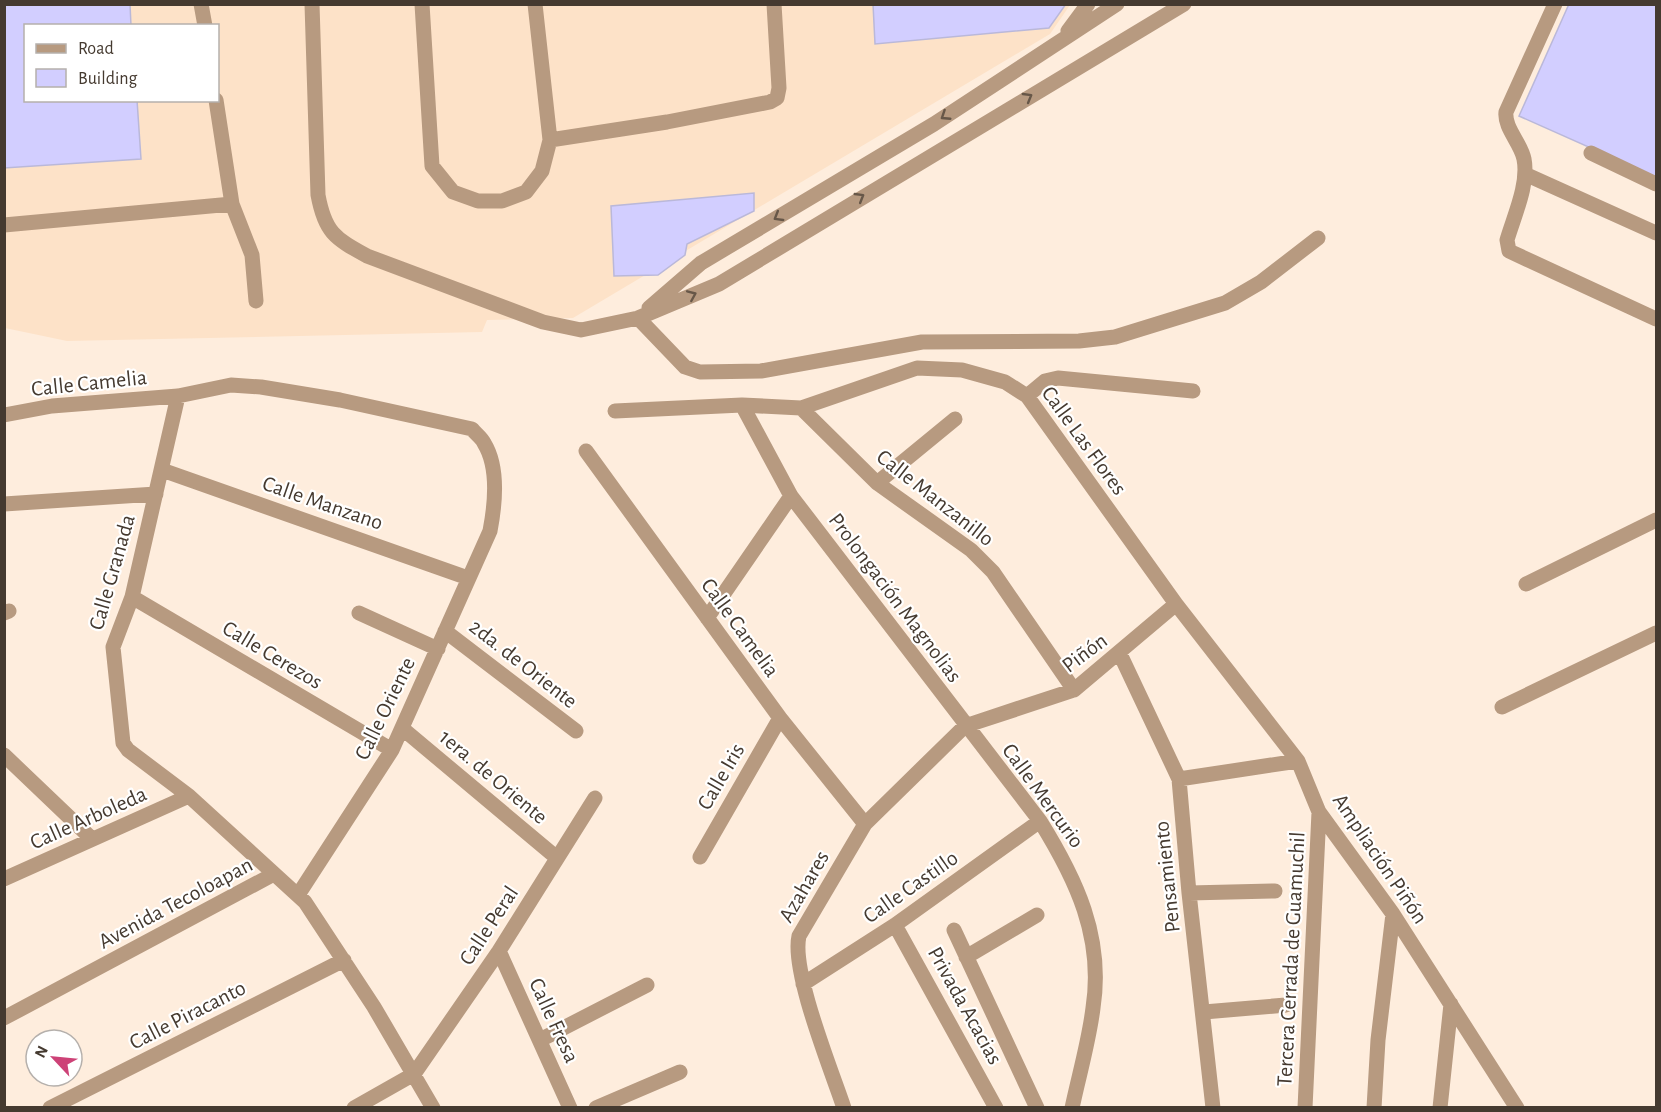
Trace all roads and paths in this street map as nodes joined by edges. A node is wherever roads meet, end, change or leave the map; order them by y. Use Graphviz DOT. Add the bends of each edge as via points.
graph roads {
  1 [pos="201,4"];
  2 [pos="312,4"];
  3 [pos="422,4"];
  4 [pos="535,4"];
  5 [pos="774,4"];
  6 [pos="1088,4"];
  7 [pos="1117,4"];
  8 [pos="1184,4"];
  9 [pos="1555,4"];
  10 [pos="1160,12"];
  11 [pos="205,24"];
  12 [pos="1056,45"];
  13 [pos="216,102"];
  14 [pos="550,140"];
  15 [pos="1591,153"];
  16 [pos="1525,174"];
  17 [pos="1656,184"];
  18 [pos="232,204"];
  19 [pos="4,225"];
  20 [pos="1656,233"];
  21 [pos="1318,238"];
  22 [pos="256,301"];
  23 [pos="638,318"];
  24 [pos="1656,319"];
  25 [pos="1193,391"];
  26 [pos="178,396"];
  27 [pos="1027,396"];
  28 [pos="742,405"];
  29 [pos="801,408"];
  30 [pos="615,411"];
  31 [pos="4,415"];
  32 [pos="955,419"];
  33 [pos="586,451"];
  34 [pos="162,470"];
  35 [pos="877,483"];
  36 [pos="156,494"];
  37 [pos="791,496"];
  38 [pos="4,504"];
  39 [pos="1656,520"];
  40 [pos="490,531"];
  41 [pos="468,578"];
  42 [pos="1526,584"];
  43 [pos="132,597"];
  44 [pos="1179,607"];
  45 [pos="359,614"];
  46 [pos="707,618"];
  47 [pos="446,631"];
  48 [pos="1656,633"];
  49 [pos="438,649"];
  50 [pos="1120,654"];
  51 [pos="1074,690"];
  52 [pos="1502,707"];
  53 [pos="780,718"];
  54 [pos="965,726"];
  55 [pos="403,729"];
  56 [pos="576,731"];
  57 [pos="392,750"];
  58 [pos="4,755"];
  59 [pos="1298,761"];
  60 [pos="1179,779"];
  61 [pos="189,795"];
  62 [pos="595,798"];
  63 [pos="1319,812"];
  64 [pos="1040,821"];
  65 [pos="866,824"];
  66 [pos="92,840"];
  67 [pos="700,857"];
  68 [pos="557,858"];
  69 [pos="274,874"];
  70 [pos="4,879"];
  71 [pos="1275,891"];
  72 [pos="1189,893"];
  73 [pos="298,895"];
  74 [pos="1393,914"];
  75 [pos="1037,915"];
  76 [pos="895,925"];
  77 [pos="954,930"];
  78 [pos="499,951"];
  79 [pos="966,957"];
  80 [pos="344,960"];
  81 [pos="803,984"];
  82 [pos="646,985"];
  83 [pos="1451,1004"];
  84 [pos="1286,1005"];
  85 [pos="1204,1012"];
  86 [pos="4,1018"];
  87 [pos="540,1040"];
  88 [pos="680,1072"];
  89 [pos="414,1074"];
  90 [pos="50,1107"];
  91 [pos="354,1107"];
  92 [pos="433,1107"];
  93 [pos="570,1107"];
  94 [pos="596,1107"];
  95 [pos="844,1107"];
  96 [pos="996,1107"];
  97 [pos="1037,1107"];
  98 [pos="1072,1107"];
  99 [pos="1213,1107"];
  100 [pos="1305,1107"];
  101 [pos="1374,1107"];
  102 [pos="1440,1107"];
  103 [pos="1517,1107"];
  1 -- 11 [label="street"];
  2 -- 23 [label="street" via="318,195 323,220 340,241 367,256 543,322 580,330"];
  3 -- 14 [label="street" via="432,166 453,192 478,201 502,201 526,192 542,171"];
  4 -- 14 [label="street"];
  5 -- 14 [label="street" via="777,98 667,122"];
  6 -- 12 [label="street"];
  7 -- 12 [label="street"];
  8 -- 10 [label="street"];
  9 -- 16 [label="street" via="1506,112 1524,158"];
  23 -- 10 [label="street, one-way" via="719,284"];
  12 -- 23 [label="street, one-way" via="934,124 701,263"];
  13 -- 18 [label="street"];
  15 -- 17 [label="street"];
  16 -- 20 [label="street"];
  16 -- 24 [label="street" via="1507,240 1509,251"];
  18 -- 19 [label="street"];
  18 -- 22 [label="street" via="252,255"];
  21 -- 23 [label="street" via="1261,282 1225,303 1115,337 1079,341 922,342 761,371 700,372 685,367"];
  25 -- 27 [label="street" via="1058,378 1045,381"];
  26 -- 31 [label="street, Calle Camelia" via="52,406"];
  26 -- 34 [label="street, Calle Granada"];
  26 -- 40 [label="street, Calle Camelia" via="231,386 261,387 472,429 485,443 493,475"];
  27 -- 29 [label="street, Calle Las Flores" via="1005,382 962,370 917,368"];
  27 -- 44 [label="street, Calle Las Flores"];
  28 -- 29 [label="street"];
  28 -- 30 [label="street"];
  28 -- 37 [label="street, Prolongación Magnolias"];
  29 -- 35 [label="street, Calle Manzanillo"];
  32 -- 35 [label="street"];
  33 -- 46 [label="street, Calle Camelia"];
  34 -- 36 [label="street, Calle Granada"];
  34 -- 41 [label="street, Calle Manzano"];
  35 -- 51 [label="street, Calle Manzanillo" via="971,550 993,572"];
  36 -- 38 [label="street"];
  36 -- 43 [label="street, Calle Granada"];
  37 -- 46 [label="street"];
  37 -- 54 [label="street, Prolongación Magnolias"];
  39 -- 42 [label="street"];
  40 -- 41 [label="street, Calle Oriente"];
  41 -- 47 [label="street, Calle Oriente"];
  43 -- 57 [label="street, Calle Cerezos"];
  43 -- 61 [label="street, Calle Granada" via="113,647 120,732 128,750"];
  44 -- 50 [label="street, Piñón"];
  44 -- 59 [label="street, Ampliación Piñón"];
  45 -- 49 [label="street"];
  46 -- 53 [label="street, Calle Camelia"];
  47 -- 49 [label="street, Calle Oriente"];
  47 -- 56 [label="street, 2da. de Oriente"];
  48 -- 52 [label="street"];
  49 -- 55 [label="street, Calle Oriente"];
  50 -- 51 [label="street, Piñón"];
  50 -- 60 [label="street, Pensamiento"];
  51 -- 54 [label="street, Piñón"];
  53 -- 65 [label="street, Calle Camelia"];
  53 -- 67 [label="street, Calle Iris"];
  54 -- 64 [label="street, Calle Mercurio"];
  54 -- 65 [label="street, Azahares"];
  55 -- 57 [label="street, Calle Oriente"];
  55 -- 68 [label="street, 1era. de Oriente"];
  57 -- 73 [label="street, Calle Oriente"];
  58 -- 66 [label="street"];
  59 -- 60 [label="street"];
  59 -- 63 [label="street, Ampliación Piñón"];
  60 -- 72 [label="street, Pensamiento"];
  61 -- 66 [label="street, Calle Arboleda"];
  61 -- 69 [label="street, Calle Granada"];
  62 -- 68 [label="street, Calle Peral"];
  63 -- 74 [label="street, Ampliación Piñón"];
  63 -- 100 [label="street, Tercera Cerrada de Guamuchil"];
  64 -- 76 [label="street, Calle Castillo"];
  64 -- 98 [label="street, Calle Mercurio" via="1080,892 1094,964 1094,1006"];
  65 -- 81 [label="street, Azahares" via="799,936 796,948"];
  66 -- 70 [label="street, Calle Arboleda"];
  68 -- 78 [label="street, Calle Peral"];
  69 -- 73 [label="street, Avenida Tecoloapan"];
  69 -- 86 [label="street, Avenida Tecoloapan"];
  71 -- 72 [label="street"];
  72 -- 85 [label="street, Pensamiento"];
  73 -- 80 [label="street, Avenida Tecoloapan"];
  74 -- 83 [label="street, Ampliación Piñón"];
  74 -- 101 [label="street"];
  75 -- 79 [label="street"];
  76 -- 81 [label="street, Calle Castillo"];
  76 -- 96 [label="street, Privada Acacias"];
  77 -- 79 [label="street"];
  78 -- 87 [label="street, Calle Fresa"];
  78 -- 89 [label="street, Calle Peral"];
  79 -- 97 [label="street"];
  80 -- 89 [label="street, Avenida Tecoloapan"];
  80 -- 90 [label="street, Calle Piracanto"];
  81 -- 95 [label="street, Azahares"];
  82 -- 87 [label="street"];
  83 -- 102 [label="street"];
  83 -- 103 [label="street, Ampliación Piñón"];
  84 -- 85 [label="street"];
  85 -- 99 [label="street, Pensamiento"];
  87 -- 93 [label="street, Calle Fresa"];
  88 -- 94 [label="street"];
  89 -- 91 [label="street"];
  89 -- 92 [label="street, Avenida Tecoloapan"];
}
